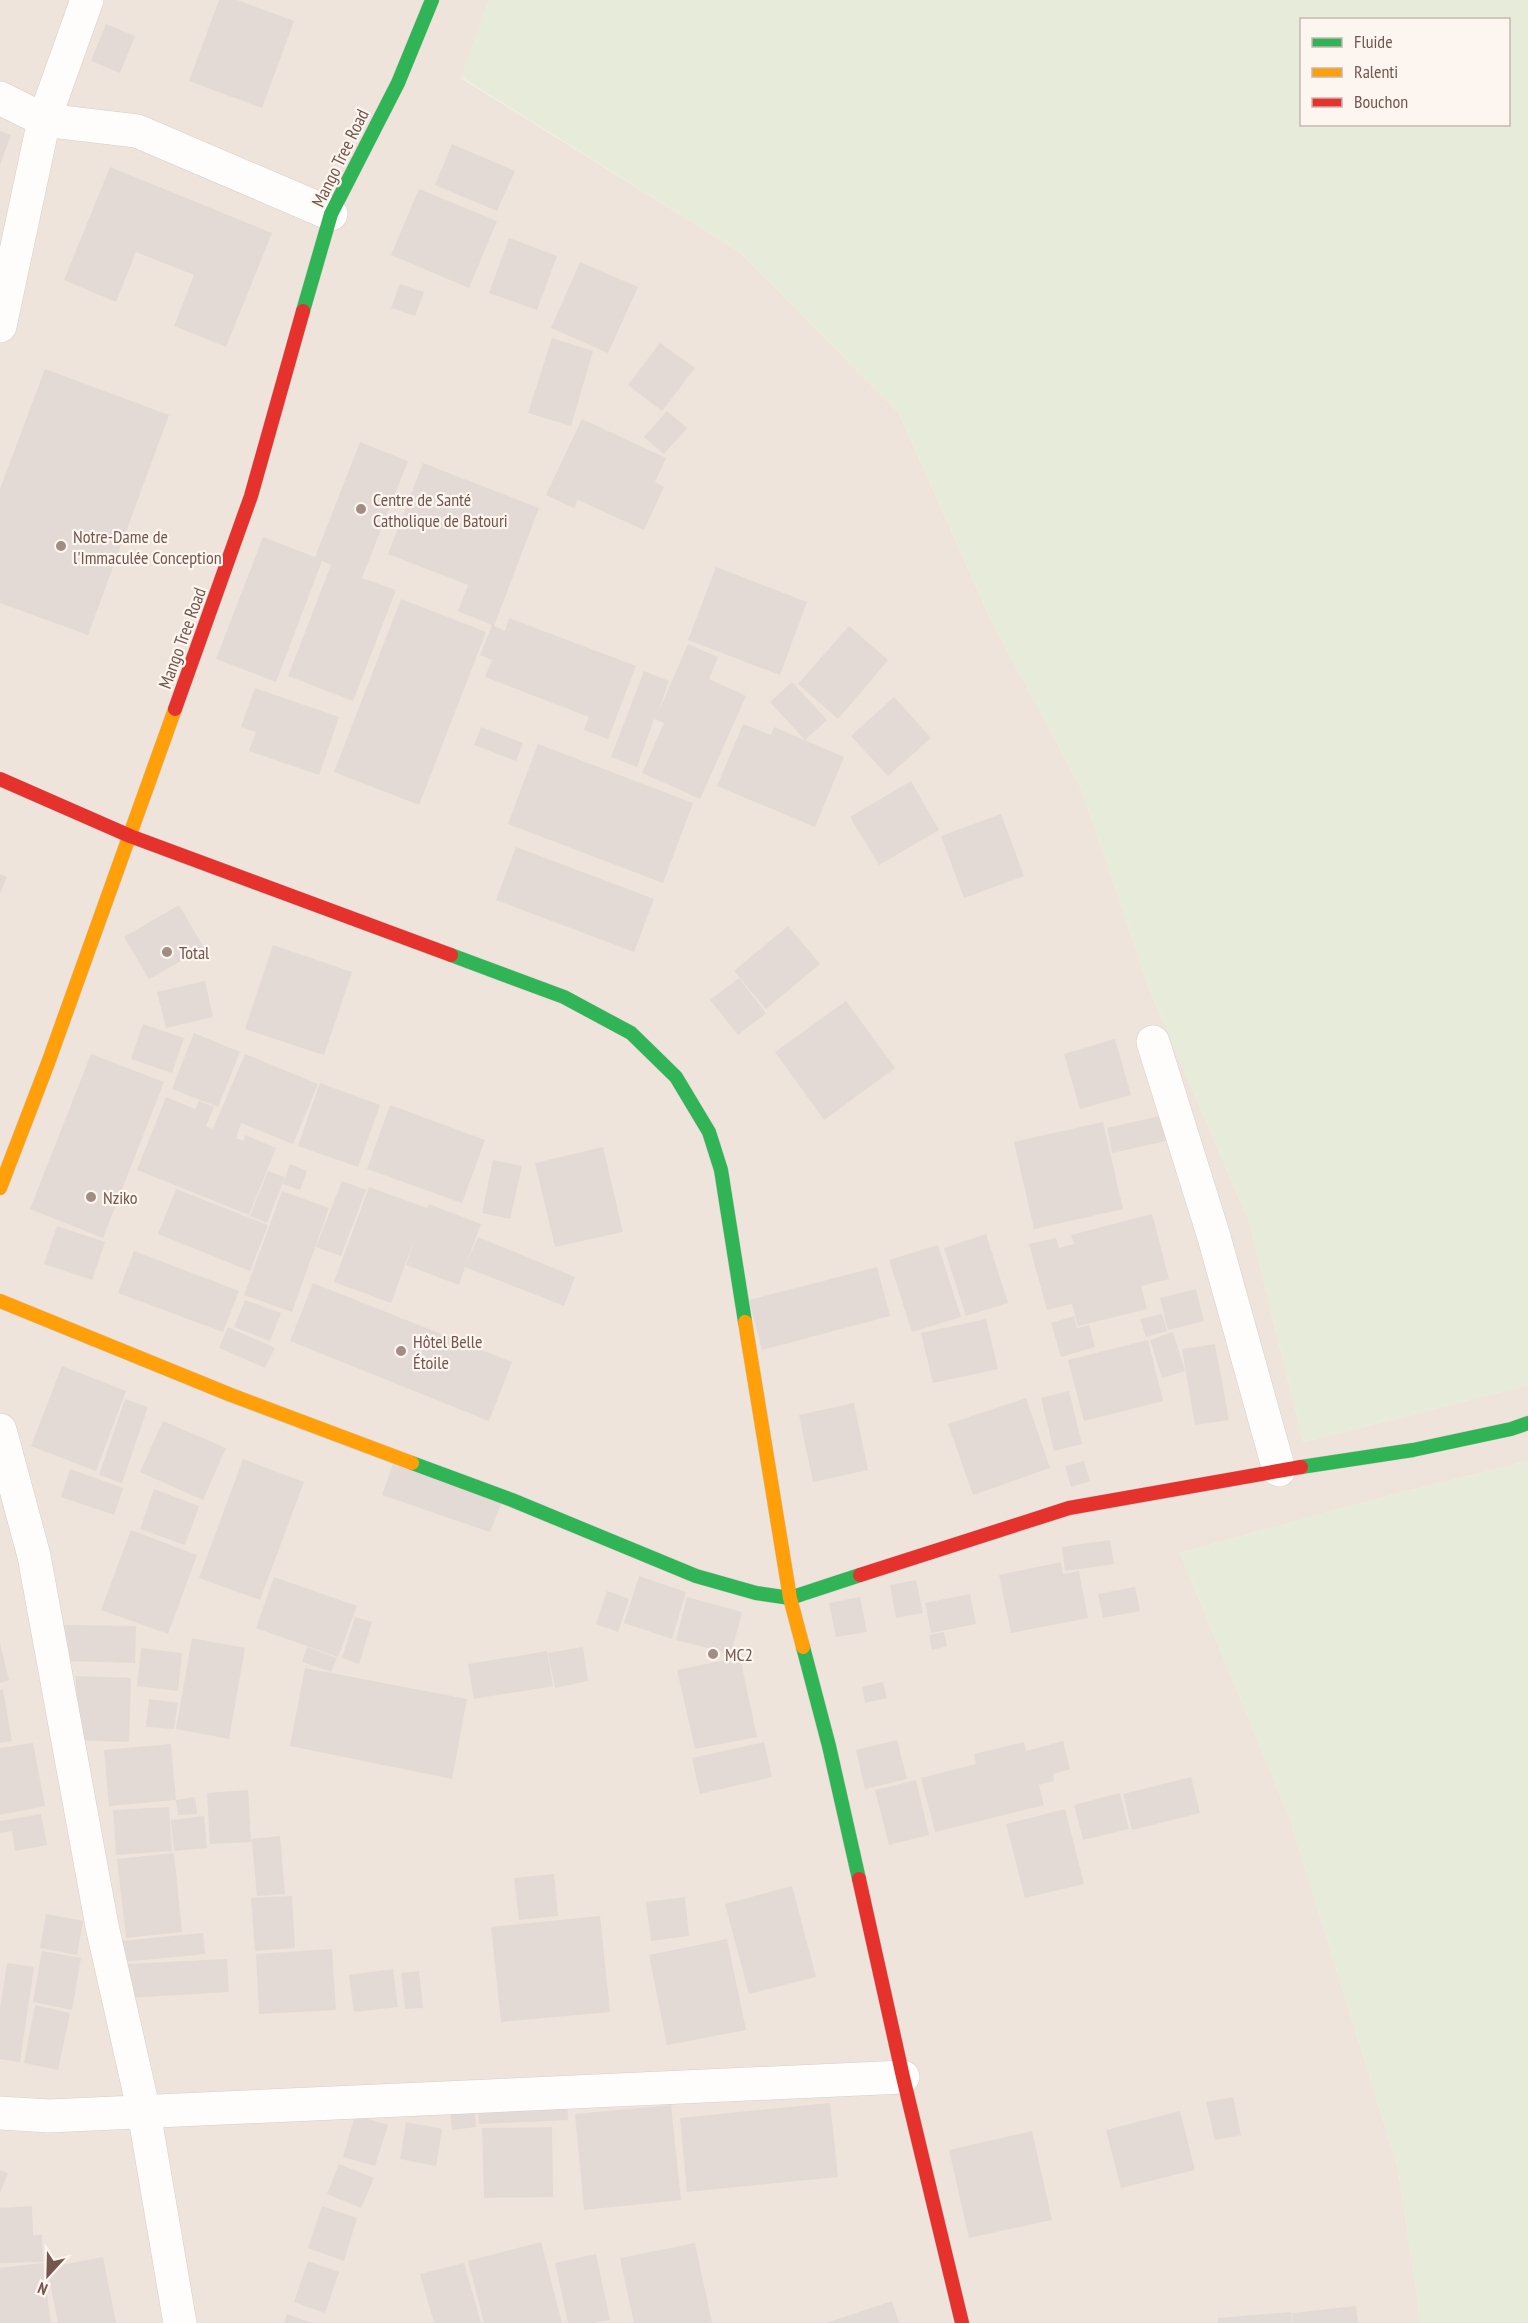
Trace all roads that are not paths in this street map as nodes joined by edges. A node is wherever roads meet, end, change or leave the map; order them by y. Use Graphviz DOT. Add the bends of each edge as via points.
graph roads {
  1 [pos="87,0"];
  2 [pos="432,0"];
  3 [pos="0,98"];
  4 [pos="44,120"];
  5 [pos="331,214"];
  6 [pos="0,326"];
  7 [pos="0,779"];
  8 [pos="130,836"];
  9 [pos="1153,1042"];
  10 [pos="0,1188"];
  11 [pos="0,1301"];
  12 [pos="1528,1423"];
  13 [pos="0,1430"];
  14 [pos="1279,1470"];
  15 [pos="790,1598"];
  16 [pos="903,2077"];
  17 [pos="144,2112"];
  18 [pos="0,2113"];
  19 [pos="180,2323"];
  20 [pos="962,2323"];
  1 -- 4 [label="street"];
  2 -- 5 [label="street, Mango Tree Road" via="398,83"];
  3 -- 4 [label="street"];
  4 -- 5 [label="street" via="137,131"];
  4 -- 6 [label="street"];
  5 -- 8 [label="street, Mango Tree Road" via="252,496"];
  7 -- 8 [label="street"];
  8 -- 10 [label="street, Mango Tree Road"];
  8 -- 15 [label="street" via="564,997 631,1033 676,1077 709,1132 721,1170"];
  9 -- 14 [label="street" via="1214,1237"];
  11 -- 15 [label="street" via="231,1395 512,1500 696,1576"];
  12 -- 14 [label="street" via="1413,1450"];
  13 -- 17 [label="street" via="34,1556 102,1926"];
  14 -- 15 [label="street" via="1069,1508"];
  15 -- 16 [label="street" via="830,1746"];
  16 -- 17 [label="street"];
  16 -- 20 [label="street"];
  17 -- 18 [label="street" via="49,2116"];
  17 -- 19 [label="street"];
}
